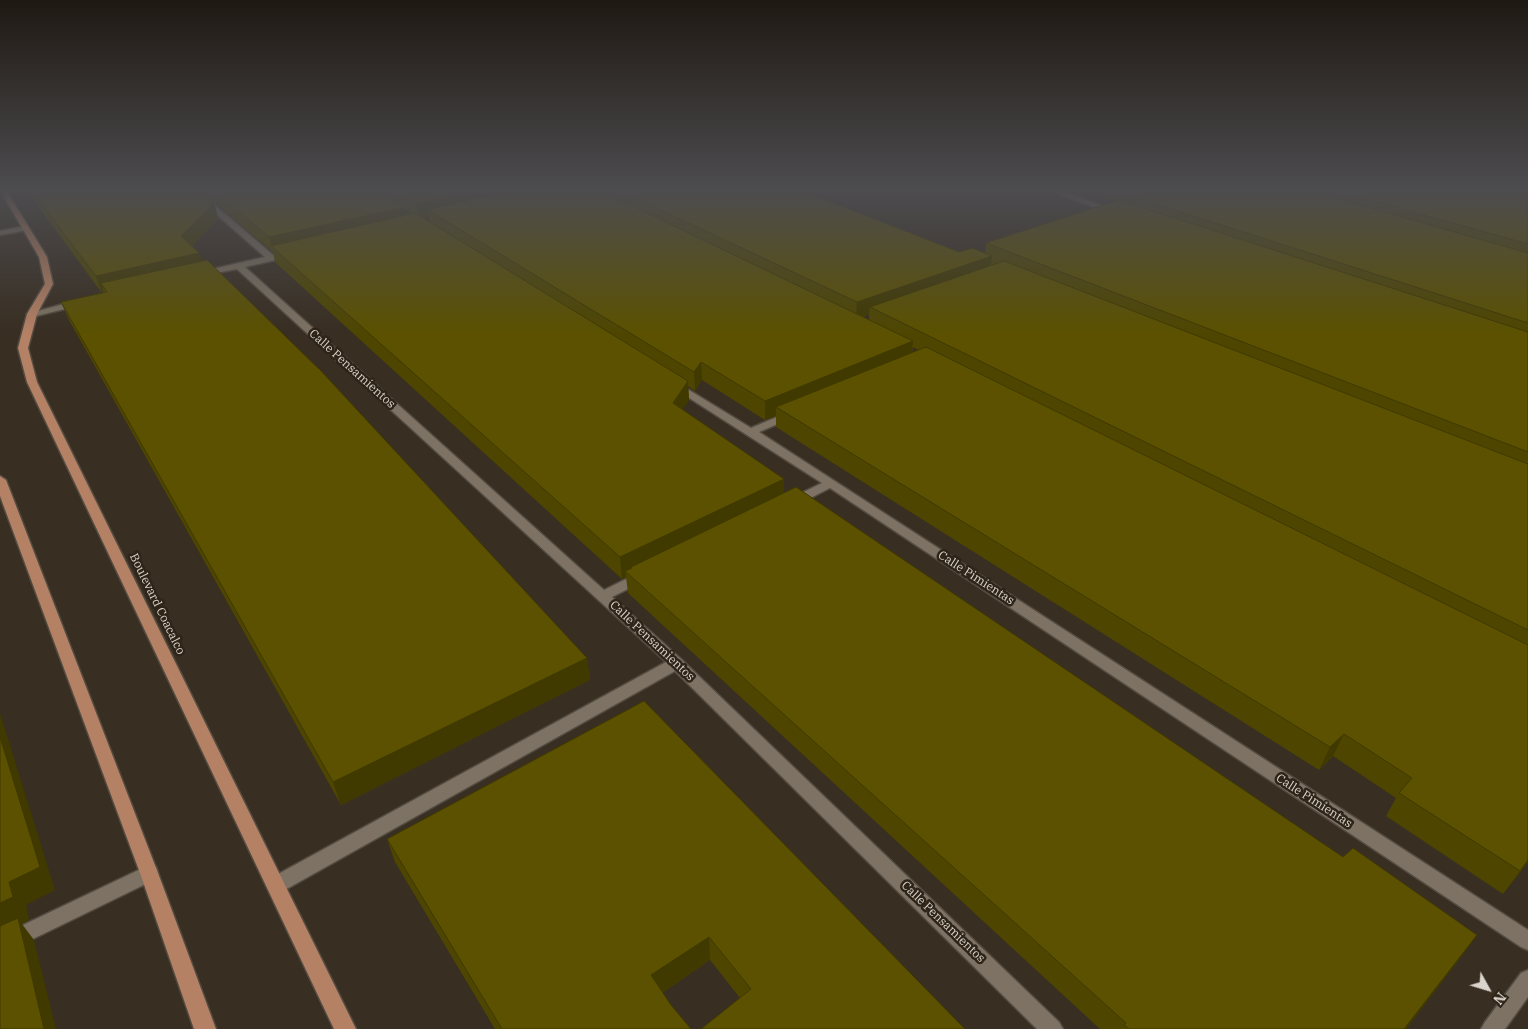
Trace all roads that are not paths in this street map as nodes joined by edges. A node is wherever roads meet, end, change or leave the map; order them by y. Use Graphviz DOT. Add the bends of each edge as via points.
graph roads {
  1 [pos="31,238"];
  2 [pos="248,238"];
  3 [pos="298,252"];
  4 [pos="271,258"];
  5 [pos="238,266"];
  6 [pos="192,277"];
  7 [pos="88,301"];
  8 [pos="32,314"];
  9 [pos="667,380"];
  10 [pos="805,409"];
  11 [pos="750,432"];
  12 [pos="0,480"];
  13 [pos="831,483"];
  14 [pos="778,509"];
  15 [pos="656,570"];
  16 [pos="603,596"];
  17 [pos="676,663"];
  18 [pos="149,873"];
  19 [pos="276,885"];
  20 [pos="1528,941"];
  21 [pos="0,946"];
  22 [pos="1528,980"];
  23 [pos="205,1029"];
  24 [pos="345,1029"];
  25 [pos="1052,1029"];
  26 [pos="1492,1029"];
  1 -- 8 [label="main road, Boulevard Coacalco" via="42,257 49,284"];
  2 -- 4 [label="street"];
  3 -- 4 [label="street"];
  4 -- 5 [label="street"];
  5 -- 6 [label="street"];
  5 -- 16 [label="street, Calle Pensamientos"];
  7 -- 8 [label="street"];
  8 -- 19 [label="main road, Boulevard Coacalco" via="23,348 32,382"];
  9 -- 11 [label="street, Calle Pimientas"];
  10 -- 11 [label="street"];
  11 -- 13 [label="street, Calle Pimientas"];
  12 -- 18 [label="main road"];
  13 -- 14 [label="street"];
  13 -- 20 [label="street, Calle Pimientas"];
  15 -- 16 [label="street"];
  16 -- 17 [label="street, Calle Pensamientos"];
  17 -- 19 [label="street"];
  17 -- 25 [label="street, Calle Pensamientos"];
  18 -- 21 [label="street"];
  18 -- 23 [label="main road"];
  19 -- 24 [label="main road, Boulevard Coacalco"];
  22 -- 26 [label="street"];
}
